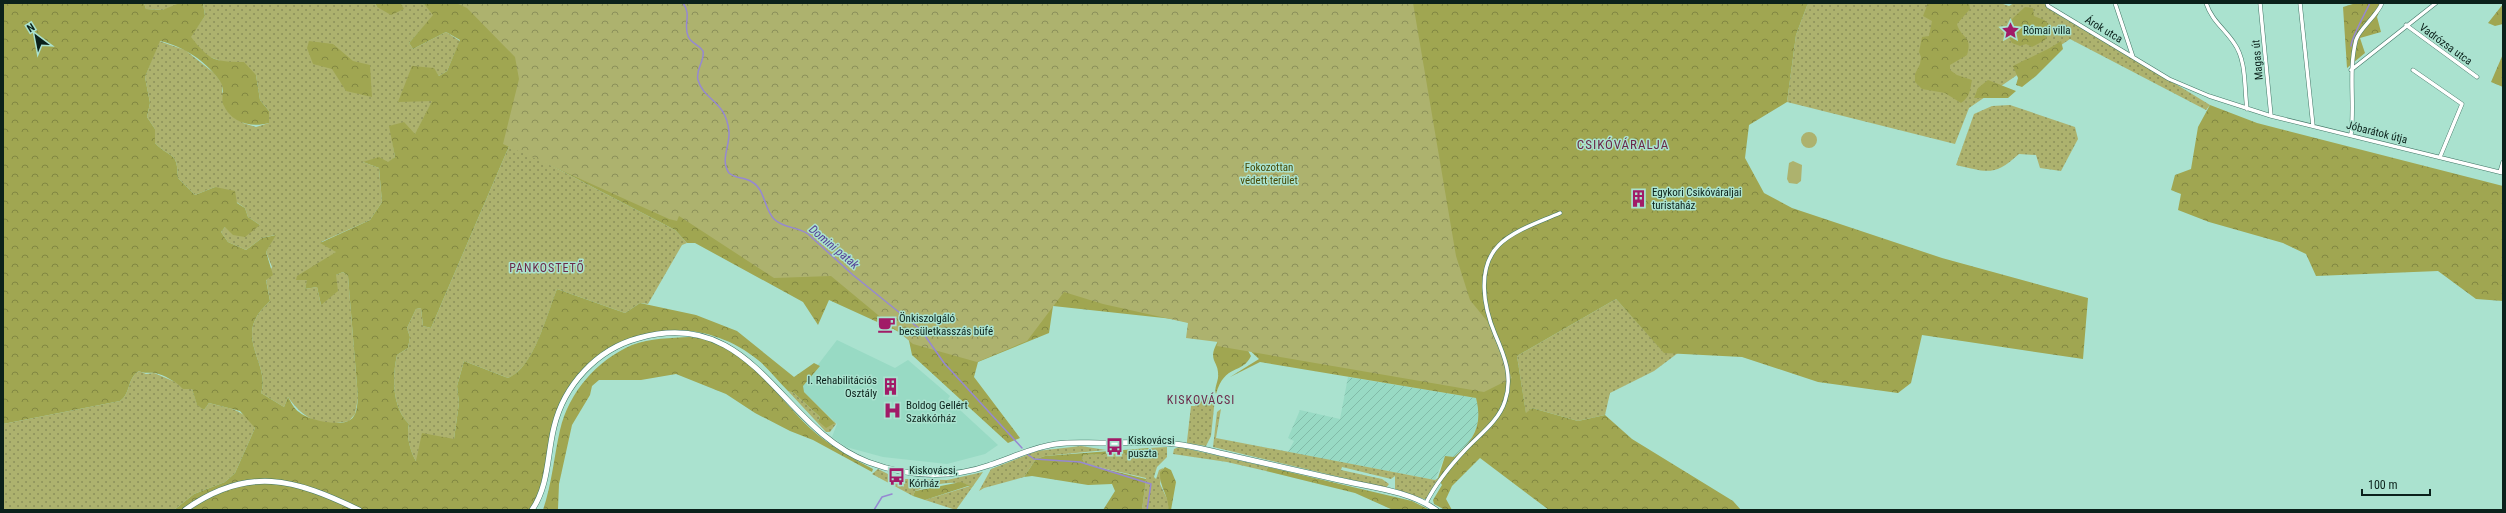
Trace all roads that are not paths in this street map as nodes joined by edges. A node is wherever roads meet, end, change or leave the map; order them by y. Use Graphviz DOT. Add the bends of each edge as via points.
graph roads {
  1 [pos="2047,3"];
  2 [pos="2115,3"];
  3 [pos="2206,3"];
  4 [pos="2260,3"];
  5 [pos="2300,3"];
  6 [pos="2382,3"];
  7 [pos="2436,3"];
  8 [pos="2406,25"];
  9 [pos="2133,57"];
  10 [pos="2352,70"];
  11 [pos="2413,70"];
  12 [pos="2477,77"];
  13 [pos="2247,109"];
  14 [pos="2271,116"];
  15 [pos="2313,126"];
  16 [pos="2351,135"];
  17 [pos="2440,157"];
  18 [pos="2503,162"];
  19 [pos="2501,173"];
  20 [pos="1560,213"];
  21 [pos="1426,503"];
  22 [pos="185,510"];
  23 [pos="359,510"];
  24 [pos="532,510"];
  25 [pos="1436,510"];
  1 -- 9 [label="street, Árok utca" via="2048,6"];
  2 -- 9 [label="street"];
  3 -- 13 [label="street" via="2210,16 2234,44 2243,67"];
  4 -- 14 [label="street, Magas út"];
  5 -- 15 [label="street"];
  6 -- 10 [label="street" via="2376,15 2356,39"];
  7 -- 8 [label="street"];
  8 -- 10 [label="street"];
  8 -- 12 [label="street, Vadrózsa utca"];
  9 -- 13 [label="street, Árok utca" via="2169,79"];
  10 -- 16 [label="street"];
  11 -- 17 [label="street" via="2462,104"];
  13 -- 14 [label="street, Jóbarátok útja"];
  14 -- 15 [label="street, Jóbarátok útja"];
  15 -- 16 [label="street, Jóbarátok útja"];
  16 -- 17 [label="street, Jóbarátok útja"];
  17 -- 19 [label="street, Jóbarátok útja"];
  18 -- 19 [label="street"];
  20 -- 21 [label="street" via="1516,234 1500,244 1492,255 1485,281 1484,299 1489,321 1507,363 1507,396 1500,414 1443,474"];
  21 -- 24 [label="main road" via="1382,490 1169,443 1059,443 955,474 922,475 885,469 851,454 829,440 741,354 721,342 702,335 679,332 651,335 623,344 602,355 580,376 558,413 543,489"];
  21 -- 25 [label="main road"];
  22 -- 23 [label="main road" via="201,499 224,489 268,481 315,489"];
}
